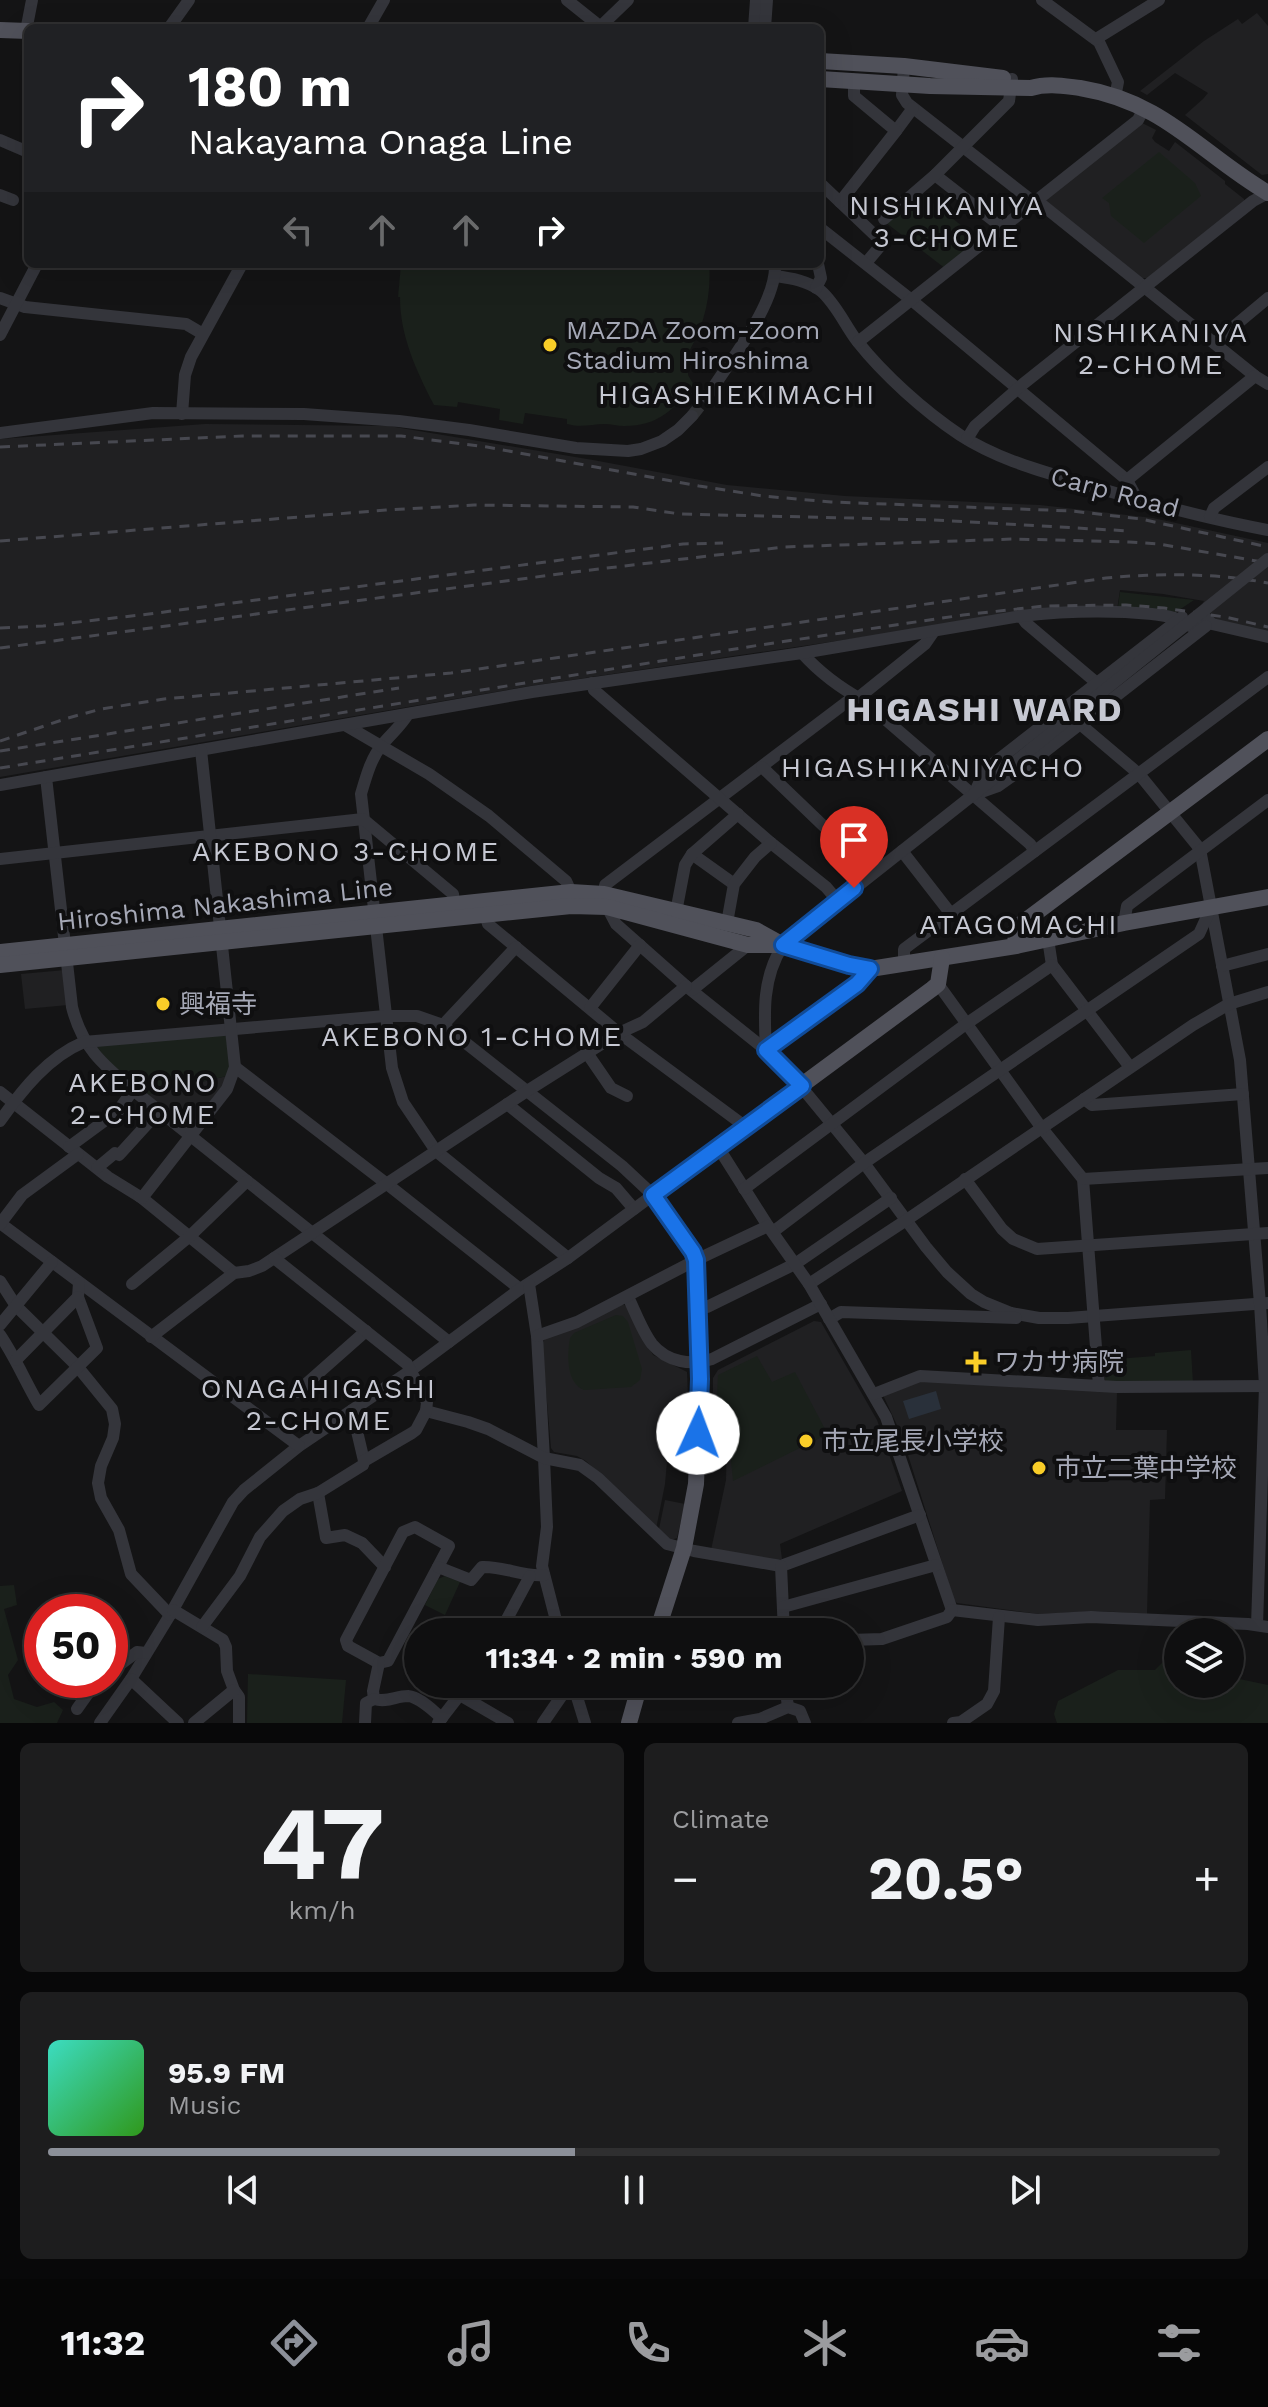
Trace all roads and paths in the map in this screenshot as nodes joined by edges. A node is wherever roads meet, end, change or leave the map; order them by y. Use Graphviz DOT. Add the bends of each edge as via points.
graph roads {
  1 [pos="32,0"];
  2 [pos="189,0"];
  3 [pos="384,0"];
  4 [pos="567,0"];
  5 [pos="628,0"];
  6 [pos="756,0"];
  7 [pos="767,0"];
  8 [pos="1042,0"];
  9 [pos="1159,0"];
  10 [pos="28,24"];
  11 [pos="172,24"];
  12 [pos="370,24"];
  13 [pos="598,24"];
  14 [pos="605,24"];
  15 [pos="754,24"];
  16 [pos="765,24"];
  17 [pos="0,30"];
  18 [pos="24,31"];
  19 [pos="1096,39"];
  20 [pos="824,61"];
  21 [pos="904,66"];
  22 [pos="824,79"];
  23 [pos="854,81"];
  24 [pos="1011,83"];
  25 [pos="903,84"];
  26 [pos="1115,97"];
  27 [pos="913,108"];
  28 [pos="1144,108"];
  29 [pos="896,131"];
  30 [pos="0,140"];
  31 [pos="964,147"];
  32 [pos="24,150"];
  33 [pos="935,175"];
  34 [pos="824,187"];
  35 [pos="1268,193"];
  36 [pos="1036,201"];
  37 [pos="840,202"];
  38 [pos="884,219"];
  39 [pos="1003,228"];
  40 [pos="824,231"];
  41 [pos="866,263"];
  42 [pos="35,268"];
  43 [pos="240,268"];
  44 [pos="819,268"];
  45 [pos="775,270"];
  46 [pos="816,288"];
  47 [pos="1145,288"];
  48 [pos="0,298"];
  49 [pos="1268,298"];
  50 [pos="911,300"];
  51 [pos="16,305"];
  52 [pos="203,334"];
  53 [pos="0,335"];
  54 [pos="858,342"];
  55 [pos="1214,343"];
  56 [pos="1263,377"];
  57 [pos="1018,389"];
  58 [pos="707,397"];
  59 [pos="182,414"];
  60 [pos="692,416"];
  61 [pos="0,433"];
  62 [pos="967,439"];
  63 [pos="1268,467"];
  64 [pos="1127,480"];
  65 [pos="1134,499"];
  66 [pos="1210,517"];
  67 [pos="1268,530"];
  68 [pos="1268,559"];
  69 [pos="1021,616"];
  70 [pos="1177,619"];
  71 [pos="1208,625"];
  72 [pos="934,631"];
  73 [pos="1268,637"];
  74 [pos="802,653"];
  75 [pos="1268,677"];
  76 [pos="592,683"];
  77 [pos="1098,684"];
  78 [pos="858,698"];
  79 [pos="408,714"];
  80 [pos="1080,724"];
  81 [pos="345,725"];
  82 [pos="1268,739"];
  83 [pos="381,746"];
  84 [pos="201,750"];
  85 [pos="762,767"];
  86 [pos="1139,774"];
  87 [pos="46,777"];
  88 [pos="0,785"];
  89 [pos="974,794"];
  90 [pos="720,798"];
  91 [pos="1268,800"];
  92 [pos="1171,811"];
  93 [pos="738,814"];
  94 [pos="363,819"];
  95 [pos="211,836"];
  96 [pos="771,843"];
  97 [pos="1200,849"];
  98 [pos="902,851"];
  99 [pos="1035,851"];
  100 [pos="54,853"];
  101 [pos="692,854"];
  102 [pos="0,859"];
  103 [pos="871,875"];
  104 [pos="734,884"];
  105 [pos="1268,897"];
  106 [pos="571,899"];
  107 [pos="606,900"];
  108 [pos="838,901"];
  109 [pos="454,903"];
  110 [pos="1211,908"];
  111 [pos="676,912"];
  112 [pos="485,914"];
  113 [pos="951,914"];
  114 [pos="375,918"];
  115 [pos="727,923"];
  116 [pos="1124,923"];
  117 [pos="222,934"];
  118 [pos="1048,939"];
  119 [pos="640,945"];
  120 [pos="748,945"];
  121 [pos="783,945"];
  122 [pos="1016,946"];
  123 [pos="516,947"];
  124 [pos="0,952"];
  125 [pos="65,952"];
  126 [pos="1268,954"];
  127 [pos="942,958"];
  128 [pos="0,965"];
  129 [pos="904,965"];
  130 [pos="1052,965"];
  131 [pos="1222,966"];
  132 [pos="870,969"];
  133 [pos="938,984"];
  134 [pos="689,988"];
  135 [pos="1268,992"];
  136 [pos="1229,1004"];
  137 [pos="590,1008"];
  138 [pos="1087,1011"];
  139 [pos="385,1016"];
  140 [pos="966,1024"];
  141 [pos="443,1025"];
  142 [pos="232,1029"];
  143 [pos="619,1033"];
  144 [pos="84,1042"];
  145 [pos="766,1050"];
  146 [pos="587,1053"];
  147 [pos="235,1067"];
  148 [pos="1130,1067"];
  149 [pos="1001,1071"];
  150 [pos="802,1086"];
  151 [pos="133,1090"];
  152 [pos="527,1091"];
  153 [pos="0,1092"];
  154 [pos="1243,1094"];
  155 [pos="627,1096"];
  156 [pos="1084,1099"];
  157 [pos="13,1103"];
  158 [pos="507,1104"];
  159 [pos="160,1110"];
  160 [pos="0,1121"];
  161 [pos="833,1124"];
  162 [pos="746,1127"];
  163 [pos="1041,1127"];
  164 [pos="190,1136"];
  165 [pos="718,1147"];
  166 [pos="74,1150"];
  167 [pos="436,1151"];
  168 [pos="864,1163"];
  169 [pos="97,1168"];
  170 [pos="1268,1168"];
  171 [pos="1249,1169"];
  172 [pos="965,1179"];
  173 [pos="1083,1179"];
  174 [pos="247,1181"];
  175 [pos="387,1184"];
  176 [pos="744,1189"];
  177 [pos="653,1195"];
  178 [pos="142,1198"];
  179 [pos="891,1198"];
  180 [pos="634,1209"];
  181 [pos="908,1219"];
  182 [pos="0,1224"];
  183 [pos="771,1228"];
  184 [pos="1268,1233"];
  185 [pos="312,1234"];
  186 [pos="1253,1234"];
  187 [pos="190,1236"];
  188 [pos="1088,1246"];
  189 [pos="274,1258"];
  190 [pos="568,1258"];
  191 [pos="696,1260"];
  192 [pos="52,1262"];
  193 [pos="795,1264"];
  194 [pos="234,1273"];
  195 [pos="0,1281"];
  196 [pos="79,1283"];
  197 [pos="132,1284"];
  198 [pos="809,1284"];
  199 [pos="524,1287"];
  200 [pos="78,1297"];
  201 [pos="628,1297"];
  202 [pos="978,1299"];
  203 [pos="1264,1303"];
  204 [pos="821,1304"];
  205 [pos="16,1306"];
  206 [pos="698,1308"];
  207 [pos="1093,1316"];
  208 [pos="955,1317"];
  209 [pos="1039,1318"];
  210 [pos="829,1319"];
  211 [pos="0,1325"];
  212 [pos="366,1331"];
  213 [pos="46,1332"];
  214 [pos="0,1335"];
  215 [pos="537,1336"];
  216 [pos="151,1337"];
  217 [pos="449,1342"];
  218 [pos="16,1360"];
  219 [pos="699,1363"];
  220 [pos="77,1366"];
  221 [pos="410,1371"];
  222 [pos="1099,1386"];
  223 [pos="1267,1386"];
  224 [pos="297,1392"];
  225 [pos="874,1394"];
  226 [pos="352,1410"];
  227 [pos="426,1411"];
  228 [pos="299,1446"];
  229 [pos="544,1458"];
  230 [pos="364,1461"];
  231 [pos="1265,1463"];
  232 [pos="318,1493"];
  233 [pos="920,1515"];
  234 [pos="1264,1525"];
  235 [pos="684,1548"];
  236 [pos="936,1565"];
  237 [pos="781,1566"];
  238 [pos="385,1567"];
  239 [pos="438,1567"];
  240 [pos="544,1575"];
  241 [pos="530,1576"];
  242 [pos="783,1607"];
  243 [pos="952,1610"];
  244 [pos="171,1612"];
  245 [pos="999,1617"];
  246 [pos="508,1618"];
  247 [pos="555,1618"];
  248 [pos="662,1618"];
  249 [pos="783,1618"];
  250 [pos="1263,1626"];
  251 [pos="202,1627"];
  252 [pos="864,1640"];
  253 [pos="146,1653"];
  254 [pos="128,1659"];
  255 [pos="379,1663"];
  256 [pos="131,1679"];
  257 [pos="234,1690"];
  258 [pos="85,1698"];
  259 [pos="457,1698"];
  260 [pos="476,1698"];
  261 [pos="560,1698"];
  262 [pos="577,1698"];
  263 [pos="636,1698"];
  264 [pos="787,1698"];
  265 [pos="374,1699"];
  266 [pos="788,1707"];
  267 [pos="77,1709"];
  268 [pos="440,1721"];
  269 [pos="100,1723"];
  270 [pos="178,1723"];
  271 [pos="194,1723"];
  272 [pos="239,1723"];
  273 [pos="365,1723"];
  274 [pos="508,1723"];
  275 [pos="543,1723"];
  276 [pos="585,1723"];
  277 [pos="629,1723"];
  278 [pos="738,1723"];
  279 [pos="805,1723"];
  280 [pos="953,1723"];
  1 -- 10 [label="street"];
  2 -- 11 [label="street"];
  3 -- 12 [label="street"];
  4 -- 13 [label="street"];
  5 -- 14 [label="street"];
  6 -- 15 [label="street"];
  7 -- 16 [label="street"];
  8 -- 19 [label="street"];
  9 -- 19 [label="street"];
  17 -- 18 [label="main road"];
  19 -- 26 [label="street" via="1118,82"];
  20 -- 21 [label="main road"];
  21 -- 24 [label="main road"];
  21 -- 25 [label="street"];
  22 -- 23 [label="main road"];
  23 -- 25 [label="main road"];
  23 -- 29 [label="street" via="854,96"];
  24 -- 25 [label="main road"];
  24 -- 26 [label="main road" via="1086,89"];
  24 -- 31 [label="street" via="1009,101"];
  25 -- 27 [label="street" via="903,97"];
  26 -- 28 [label="main road"];
  27 -- 29 [label="street"];
  27 -- 31 [label="street"];
  28 -- 35 [label="main road"];
  28 -- 36 [label="street" via="1138,120"];
  29 -- 37 [label="street"];
  30 -- 32 [label="street"];
  31 -- 33 [label="street"];
  31 -- 36 [label="street"];
  33 -- 38 [label="street"];
  33 -- 39 [label="street"];
  34 -- 37 [label="street"];
  35 -- 47 [label="street"];
  36 -- 39 [label="street"];
  36 -- 47 [label="street"];
  37 -- 41 [label="street" via="881,241"];
  39 -- 50 [label="street"];
  40 -- 41 [label="street"];
  41 -- 50 [label="street"];
  42 -- 51 [label="street"];
  43 -- 52 [label="street"];
  44 -- 46 [label="street"];
  45 -- 46 [label="street"];
  45 -- 58 [label="street" via="761,312"];
  46 -- 54 [label="street, Carp Road"];
  47 -- 55 [label="street"];
  47 -- 57 [label="street"];
  48 -- 51 [label="street"];
  49 -- 55 [label="street"];
  50 -- 54 [label="street"];
  50 -- 57 [label="street"];
  51 -- 52 [label="street" via="186,324"];
  51 -- 53 [label="street"];
  52 -- 59 [label="street" via="185,375"];
  54 -- 62 [label="street, Carp Road" via="907,391"];
  55 -- 56 [label="street"];
  56 -- 64 [label="street"];
  57 -- 62 [label="street"];
  57 -- 64 [label="street"];
  59 -- 60 [label="street" via="399,421 604,451 652,446"];
  59 -- 61 [label="street" via="153,413"];
  62 -- 65 [label="street, Carp Road" via="1043,472"];
  63 -- 66 [label="street" via="1214,508"];
  64 -- 65 [label="street"];
  65 -- 66 [label="street, Carp Road"];
  66 -- 67 [label="street, Carp Road"];
  68 -- 89 [label="street, bridge"];
  69 -- 70 [label="street" via="1123,613"];
  69 -- 72 [label="street"];
  69 -- 77 [label="street"];
  70 -- 71 [label="street" via="1189,627"];
  70 -- 77 [label="street"];
  71 -- 73 [label="street"];
  71 -- 80 [label="street"];
  72 -- 74 [label="street"];
  72 -- 78 [label="street"];
  74 -- 76 [label="street"];
  74 -- 78 [label="street"];
  75 -- 86 [label="street"];
  76 -- 79 [label="street"];
  76 -- 90 [label="street"];
  77 -- 89 [label="street" via="985,770"];
  78 -- 85 [label="street"];
  78 -- 89 [label="street"];
  79 -- 81 [label="street"];
  79 -- 83 [label="street"];
  80 -- 86 [label="street"];
  80 -- 89 [label="street" via="998,786"];
  81 -- 83 [label="street"];
  81 -- 84 [label="street"];
  82 -- 92 [label="main road"];
  83 -- 94 [label="street" via="361,794"];
  83 -- 106 [label="street" via="489,816 566,881"];
  84 -- 87 [label="street"];
  84 -- 95 [label="street"];
  85 -- 90 [label="street"];
  85 -- 103 [label="street"];
  86 -- 92 [label="street"];
  86 -- 99 [label="street"];
  87 -- 88 [label="street"];
  87 -- 100 [label="street"];
  89 -- 98 [label="street"];
  89 -- 99 [label="street"];
  90 -- 93 [label="street"];
  90 -- 107 [label="street" via="605,885"];
  91 -- 97 [label="street"];
  92 -- 97 [label="street"];
  92 -- 122 [label="main road" via="1021,924 1015,931"];
  93 -- 96 [label="street"];
  93 -- 101 [label="street"];
  94 -- 95 [label="street"];
  94 -- 109 [label="street" via="453,894"];
  94 -- 114 [label="street"];
  95 -- 100 [label="street"];
  95 -- 117 [label="street"];
  96 -- 104 [label="street"];
  96 -- 108 [label="street"];
  97 -- 110 [label="street"];
  97 -- 116 [label="street" via="1127,906"];
  98 -- 103 [label="street"];
  98 -- 113 [label="street"];
  99 -- 113 [label="street"];
  100 -- 102 [label="street"];
  100 -- 125 [label="street"];
  101 -- 104 [label="street"];
  101 -- 111 [label="street"];
  103 -- 108 [label="street"];
  104 -- 115 [label="street"];
  105 -- 110 [label="main road, Hiroshima Nakashima Line"];
  106 -- 107 [label="main road, Hiroshima Nakashima Line"];
  106 -- 109 [label="main road, Hiroshima Nakashima Line"];
  106 -- 112 [label="main road, Hiroshima Nakashima Line"];
  107 -- 111 [label="main road, Hiroshima Nakashima Line"];
  107 -- 119 [label="street" via="616,924"];
  107 -- 120 [label="main road, Hiroshima Nakashima Line"];
  108 -- 121 [label="street"];
  109 -- 114 [label="main road, Hiroshima Nakashima Line"];
  110 -- 116 [label="main road, Hiroshima Nakashima Line"];
  110 -- 131 [label="street"];
  110 -- 138 [label="street" via="1199,934"];
  111 -- 115 [label="main road, Hiroshima Nakashima Line"];
  112 -- 114 [label="main road, Hiroshima Nakashima Line"];
  112 -- 123 [label="street" via="488,924"];
  113 -- 129 [label="street" via="904,949"];
  114 -- 117 [label="main road, Hiroshima Nakashima Line"];
  114 -- 139 [label="street"];
  115 -- 121 [label="main road, Hiroshima Nakashima Line" via="756,930"];
  116 -- 118 [label="main road, Hiroshima Nakashima Line"];
  117 -- 125 [label="main road, Hiroshima Nakashima Line"];
  117 -- 142 [label="street"];
  118 -- 122 [label="main road, Hiroshima Nakashima Line"];
  118 -- 130 [label="street"];
  119 -- 134 [label="street"];
  119 -- 137 [label="street"];
  120 -- 121 [label="main road, Hiroshima Nakashima Line"];
  120 -- 134 [label="street"];
  121 -- 132 [label="main road, Hiroshima Nakashima Line"];
  121 -- 145 [label="street" via="773,960 764,1002"];
  122 -- 127 [label="main road, Hiroshima Nakashima Line"];
  123 -- 137 [label="street"];
  123 -- 141 [label="street"];
  124 -- 125 [label="main road, Hiroshima Nakashima Line"];
  125 -- 128 [label="main road, Hiroshima Nakashima Line"];
  125 -- 144 [label="street" via="72,1007"];
  126 -- 131 [label="street"];
  127 -- 129 [label="main road, Hiroshima Nakashima Line"];
  127 -- 133 [label="main road"];
  129 -- 132 [label="main road, Hiroshima Nakashima Line"];
  130 -- 138 [label="street"];
  130 -- 140 [label="street"];
  131 -- 136 [label="street"];
  132 -- 145 [label="street"];
  133 -- 140 [label="street"];
  133 -- 150 [label="main road"];
  134 -- 143 [label="street"];
  134 -- 145 [label="street"];
  135 -- 136 [label="street"];
  136 -- 148 [label="street"];
  136 -- 154 [label="street"];
  137 -- 143 [label="street"];
  138 -- 148 [label="street"];
  138 -- 149 [label="street"];
  139 -- 141 [label="street" via="417,1016"];
  139 -- 142 [label="street"];
  139 -- 167 [label="street" via="403,1102"];
  140 -- 149 [label="street"];
  140 -- 161 [label="street"];
  141 -- 152 [label="street"];
  142 -- 144 [label="street"];
  142 -- 147 [label="street"];
  143 -- 146 [label="street"];
  143 -- 162 [label="street"];
  144 -- 151 [label="street"];
  144 -- 157 [label="street" via="41,1070"];
  145 -- 150 [label="street"];
  146 -- 152 [label="street"];
  146 -- 155 [label="street" via="611,1088"];
  147 -- 164 [label="street" via="227,1089"];
  147 -- 175 [label="street"];
  148 -- 156 [label="street"];
  149 -- 163 [label="street"];
  149 -- 168 [label="street"];
  150 -- 161 [label="street"];
  150 -- 162 [label="main road"];
  151 -- 159 [label="street"];
  151 -- 166 [label="street" via="118,1111"];
  152 -- 158 [label="street"];
  152 -- 177 [label="street"];
  153 -- 157 [label="street"];
  154 -- 156 [label="street" via="1092,1105"];
  154 -- 171 [label="street"];
  156 -- 163 [label="street"];
  157 -- 160 [label="street"];
  157 -- 166 [label="street"];
  158 -- 167 [label="street"];
  158 -- 180 [label="street" via="616,1188"];
  159 -- 164 [label="street"];
  159 -- 169 [label="street" via="119,1155"];
  161 -- 168 [label="street"];
  161 -- 176 [label="street"];
  162 -- 165 [label="main road"];
  163 -- 172 [label="street"];
  163 -- 173 [label="street"];
  164 -- 174 [label="street"];
  164 -- 178 [label="street"];
  165 -- 176 [label="street"];
  165 -- 177 [label="main road"];
  166 -- 169 [label="street"];
  166 -- 182 [label="street" via="22,1195"];
  167 -- 175 [label="street"];
  167 -- 190 [label="street"];
  168 -- 179 [label="street"];
  168 -- 183 [label="street"];
  169 -- 178 [label="street"];
  170 -- 171 [label="street"];
  171 -- 173 [label="street"];
  171 -- 186 [label="street"];
  172 -- 181 [label="street"];
  172 -- 188 [label="street" via="1013,1239 1037,1249"];
  173 -- 188 [label="street"];
  174 -- 185 [label="street"];
  174 -- 187 [label="street"];
  175 -- 185 [label="street"];
  175 -- 199 [label="street"];
  176 -- 183 [label="street"];
  177 -- 180 [label="street"];
  177 -- 191 [label="main road"];
  178 -- 187 [label="street"];
  179 -- 181 [label="street"];
  179 -- 193 [label="street"];
  180 -- 190 [label="street"];
  181 -- 198 [label="street"];
  181 -- 202 [label="street" via="947,1272"];
  182 -- 192 [label="street"];
  183 -- 191 [label="street"];
  183 -- 193 [label="street"];
  184 -- 186 [label="street"];
  185 -- 189 [label="street"];
  185 -- 217 [label="street"];
  186 -- 188 [label="street"];
  186 -- 203 [label="street"];
  187 -- 194 [label="street"];
  187 -- 197 [label="street"];
  188 -- 207 [label="street"];
  189 -- 194 [label="street"];
  189 -- 212 [label="street"];
  190 -- 199 [label="street"];
  191 -- 201 [label="street"];
  191 -- 206 [label="main road"];
  192 -- 196 [label="street"];
  192 -- 205 [label="street"];
  193 -- 198 [label="street"];
  193 -- 206 [label="street"];
  194 -- 216 [label="street"];
  195 -- 205 [label="street"];
  196 -- 200 [label="street"];
  196 -- 216 [label="street"];
  198 -- 204 [label="street"];
  199 -- 215 [label="street"];
  199 -- 217 [label="street"];
  200 -- 213 [label="street"];
  200 -- 220 [label="street" via="97,1348"];
  201 -- 215 [label="street"];
  201 -- 219 [label="street" via="652,1344 673,1359"];
  202 -- 208 [label="street" via="969,1313"];
  202 -- 209 [label="street"];
  203 -- 207 [label="street"];
  203 -- 223 [label="street"];
  204 -- 210 [label="street"];
  204 -- 219 [label="street"];
  205 -- 211 [label="street"];
  205 -- 213 [label="street"];
  206 -- 219 [label="main road"];
  207 -- 209 [label="street"];
  207 -- 222 [label="street"];
  208 -- 209 [label="street"];
  208 -- 210 [label="street" via="841,1312"];
  210 -- 225 [label="street"];
  212 -- 221 [label="street"];
  212 -- 224 [label="street"];
  213 -- 218 [label="street"];
  213 -- 220 [label="street"];
  214 -- 218 [label="street"];
  215 -- 229 [label="street"];
  216 -- 228 [label="street"];
  217 -- 221 [label="street"];
  218 -- 220 [label="street" via="39,1405"];
  219 -- 235 [label="main road" via="696,1484"];
  220 -- 244 [label="street" via="112,1409 115,1424 101,1466 101,1498 119,1530 131,1574"];
  221 -- 226 [label="street"];
  221 -- 227 [label="street" via="427,1402"];
  222 -- 223 [label="street"];
  222 -- 225 [label="street" via="920,1376"];
  223 -- 231 [label="street"];
  225 -- 233 [label="street" via="896,1440"];
  226 -- 228 [label="street"];
  226 -- 230 [label="street"];
  227 -- 229 [label="street" via="488,1429"];
  227 -- 230 [label="street" via="416,1430"];
  228 -- 244 [label="street" via="233,1502"];
  229 -- 235 [label="street" via="580,1465 667,1544"];
  229 -- 240 [label="street"];
  230 -- 232 [label="street"];
  231 -- 234 [label="street"];
  232 -- 238 [label="street" via="326,1538 345,1535 362,1543"];
  232 -- 251 [label="street" via="283,1511 260,1537 240,1576"];
  233 -- 236 [label="street"];
  233 -- 237 [label="street"];
  234 -- 250 [label="street"];
  235 -- 237 [label="street"];
  235 -- 248 [label="main road"];
  236 -- 242 [label="street"];
  236 -- 243 [label="street"];
  237 -- 242 [label="street"];
  238 -- 239 [label="street" via="403,1532 415,1527 449,1546"];
  238 -- 255 [label="street" via="346,1640"];
  239 -- 241 [label="street" via="471,1580 482,1567"];
  239 -- 255 [label="street" via="388,1661"];
  240 -- 241 [label="street"];
  240 -- 247 [label="street"];
  241 -- 246 [label="street"];
  242 -- 249 [label="street"];
  243 -- 245 [label="street"];
  243 -- 252 [label="street" via="947,1617 882,1639"];
  244 -- 251 [label="street"];
  244 -- 253 [label="street"];
  245 -- 250 [label="street"];
  245 -- 280 [label="street" via="994,1691 987,1704"];
  251 -- 257 [label="street" via="223,1640"];
  253 -- 254 [label="street"];
  253 -- 256 [label="street"];
  255 -- 265 [label="street"];
  256 -- 269 [label="street"];
  256 -- 270 [label="street"];
  257 -- 271 [label="street"];
  257 -- 272 [label="street"];
  258 -- 267 [label="street"];
  259 -- 268 [label="street"];
  260 -- 274 [label="street"];
  261 -- 275 [label="street"];
  262 -- 276 [label="street"];
  263 -- 277 [label="main road"];
  264 -- 266 [label="street"];
  265 -- 268 [label="street" via="409,1696"];
  265 -- 273 [label="street" via="366,1703"];
  266 -- 278 [label="street"];
  266 -- 279 [label="street" via="800,1711"];
}
